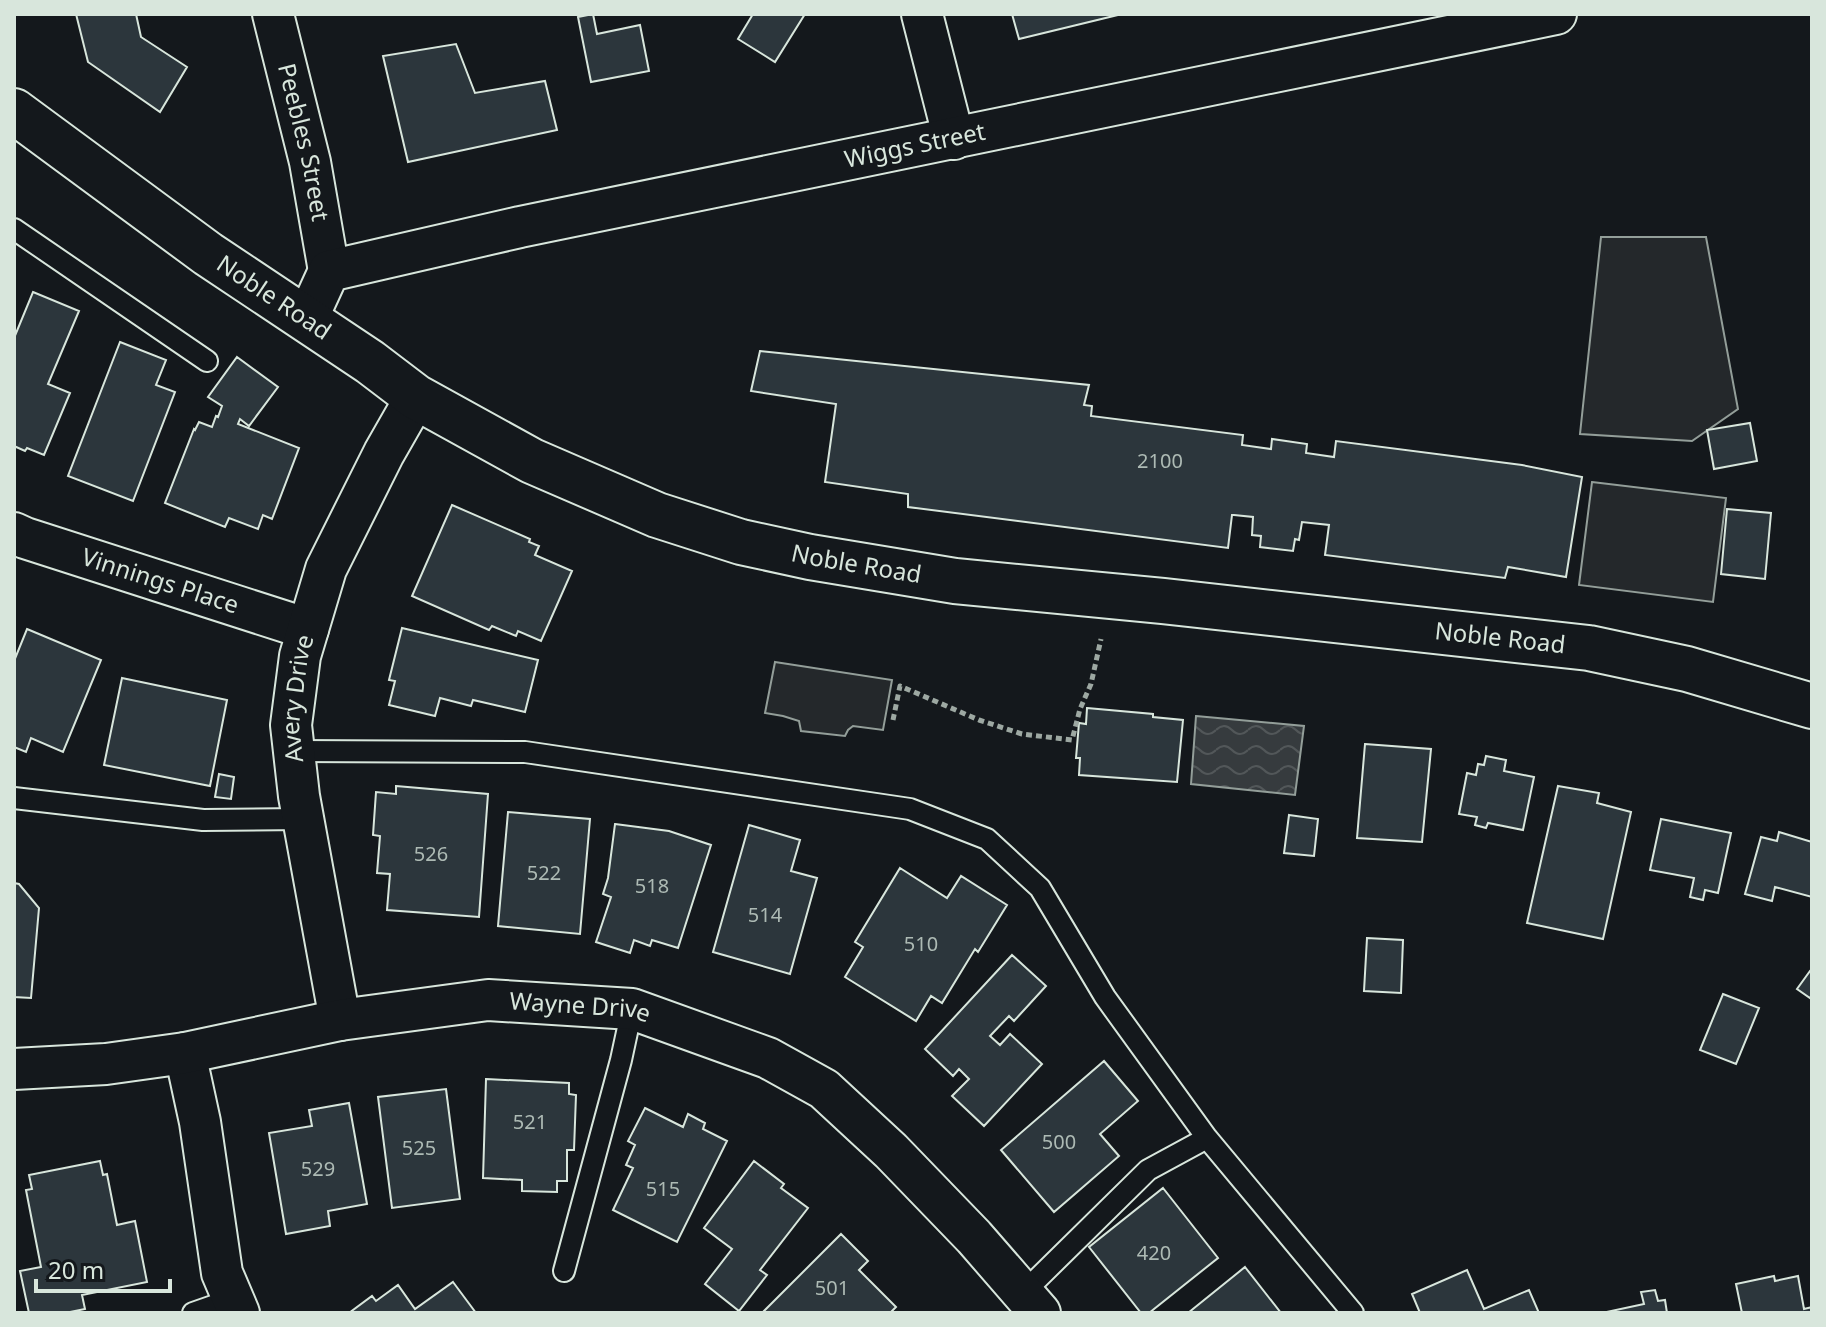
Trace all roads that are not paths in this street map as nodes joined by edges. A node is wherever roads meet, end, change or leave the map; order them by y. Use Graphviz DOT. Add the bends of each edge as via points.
graph roads {
  1 [pos="273,14"];
  2 [pos="922,14"];
  3 [pos="1556,14"];
  4 [pos="14,111"];
  5 [pos="954,139"];
  6 [pos="14,229"];
  7 [pos="329,271"];
  8 [pos="307,319"];
  9 [pos="207,361"];
  10 [pos="416,397"];
  11 [pos="14,533"];
  12 [pos="308,629"];
  13 [pos="1812,706"];
  14 [pos="294,751"];
  15 [pos="14,798"];
  16 [pos="303,819"];
  17 [pos="632,1009"];
  18 [pos="340,1020"];
  19 [pos="185,1053"];
  20 [pos="14,1069"];
  21 [pos="1207,1138"];
  22 [pos="564,1271"];
  23 [pos="236,1306"];
  24 [pos="1022,1306"];
  25 [pos="193,1313"];
  26 [pos="1353,1313"];
  1 -- 7 [label="street, Peebles Street" via="310,162"];
  2 -- 5 [label="street"];
  3 -- 5 [label="street, Wiggs Street"];
  4 -- 8 [label="street, Noble Road" via="208,254"];
  5 -- 7 [label="street, Wiggs Street"];
  6 -- 9 [label="lane"];
  7 -- 8 [label="street"];
  8 -- 10 [label="street, Noble Road"];
  10 -- 12 [label="street, Avery Drive" via="326,569"];
  10 -- 13 [label="street, Noble Road" via="532,461 657,515 741,542 955,581 1589,648 1687,669"];
  11 -- 12 [label="street, Vinnings Place"];
  12 -- 14 [label="street, Avery Drive" via="291,725"];
  14 -- 16 [label="street, Avery Drive"];
  14 -- 21 [label="lane" via="525,752 910,809 987,839 1040,888 1105,997"];
  15 -- 16 [label="lane" via="203,820"];
  16 -- 18 [label="street, Avery Drive"];
  17 -- 18 [label="street, Wayne Drive" via="488,1000"];
  17 -- 22 [label="lane"];
  17 -- 24 [label="street, Wayne Drive" via="768,1058 824,1089 974,1237"];
  18 -- 19 [label="street, Wayne Drive"];
  19 -- 20 [label="street, Wayne Drive"];
  19 -- 23 [label="street" via="222,1273"];
  21 -- 24 [label="lane" via="1148,1170"];
  21 -- 26 [label="lane"];
  23 -- 25 [label="lane"];
}
